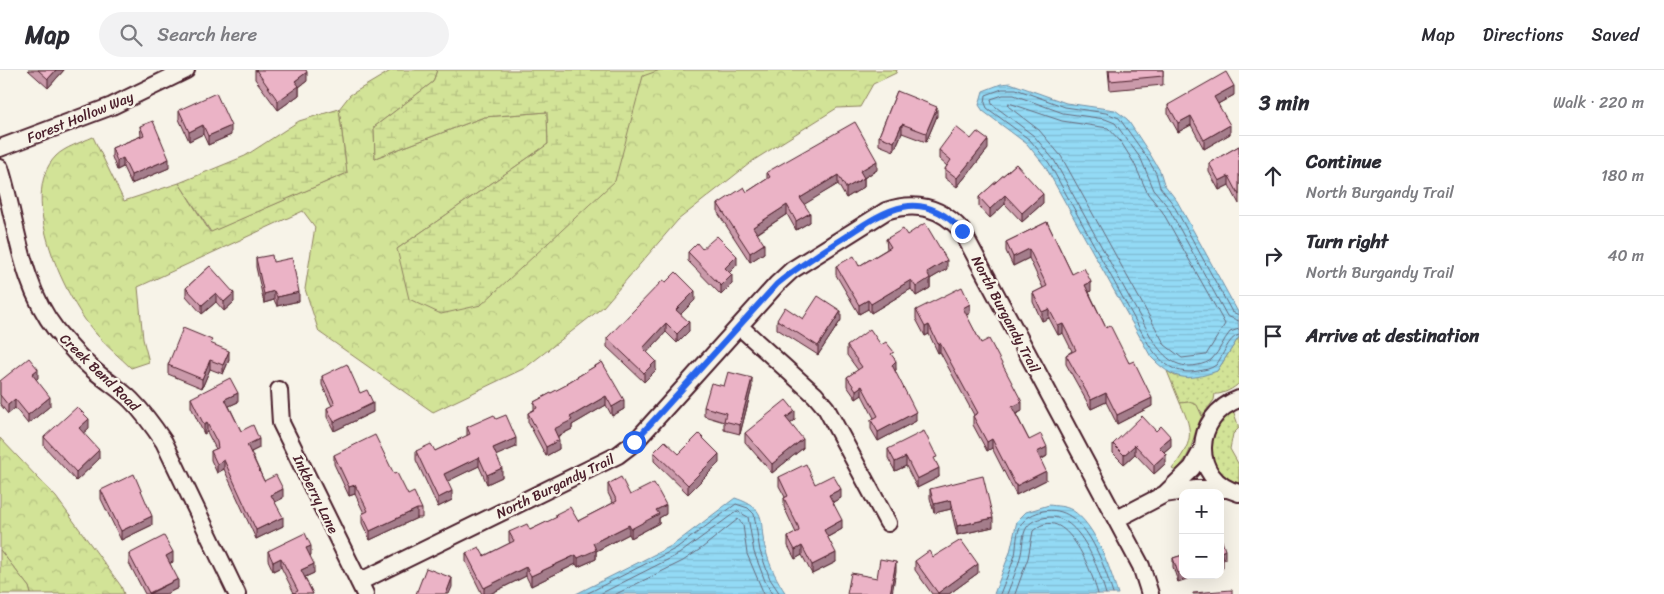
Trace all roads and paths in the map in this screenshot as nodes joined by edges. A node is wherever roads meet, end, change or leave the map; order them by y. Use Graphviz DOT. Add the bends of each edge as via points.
graph roads {
  1 [pos="186,70"];
  2 [pos="0,148"];
  3 [pos="0,168"];
  4 [pos="739,326"];
  5 [pos="279,390"];
  6 [pos="1239,399"];
  7 [pos="1203,448"];
  8 [pos="1233,491"];
  9 [pos="1165,494"];
  10 [pos="1117,520"];
  11 [pos="888,523"];
  12 [pos="362,588"];
  13 [pos="237,594"];
  14 [pos="1150,594"];
  1 -- 2 [label="street, Forest Hollow Way" via="112,106"];
  3 -- 13 [label="street, Creek Bend Road" via="27,275 39,303 55,329 76,353 132,400 164,442"];
  4 -- 10 [label="street, North Burgandy Trail" via="792,270 886,211 916,205 942,213 962,231"];
  4 -- 11 [label="street" via="826,408"];
  4 -- 12 [label="street, North Burgandy Trail" via="634,442 618,455"];
  5 -- 12 [label="street, Inkberry Lane" via="282,423"];
  6 -- 7 [label="street" via="1222,406 1210,420"];
  7 -- 8 [label="street" via="1210,472"];
  7 -- 9 [label="street" via="1192,468"];
  8 -- 9 [label="street" via="1196,489"];
  9 -- 10 [label="street"];
  10 -- 14 [label="street, North Burgandy Trail" via="1141,566"];
}
